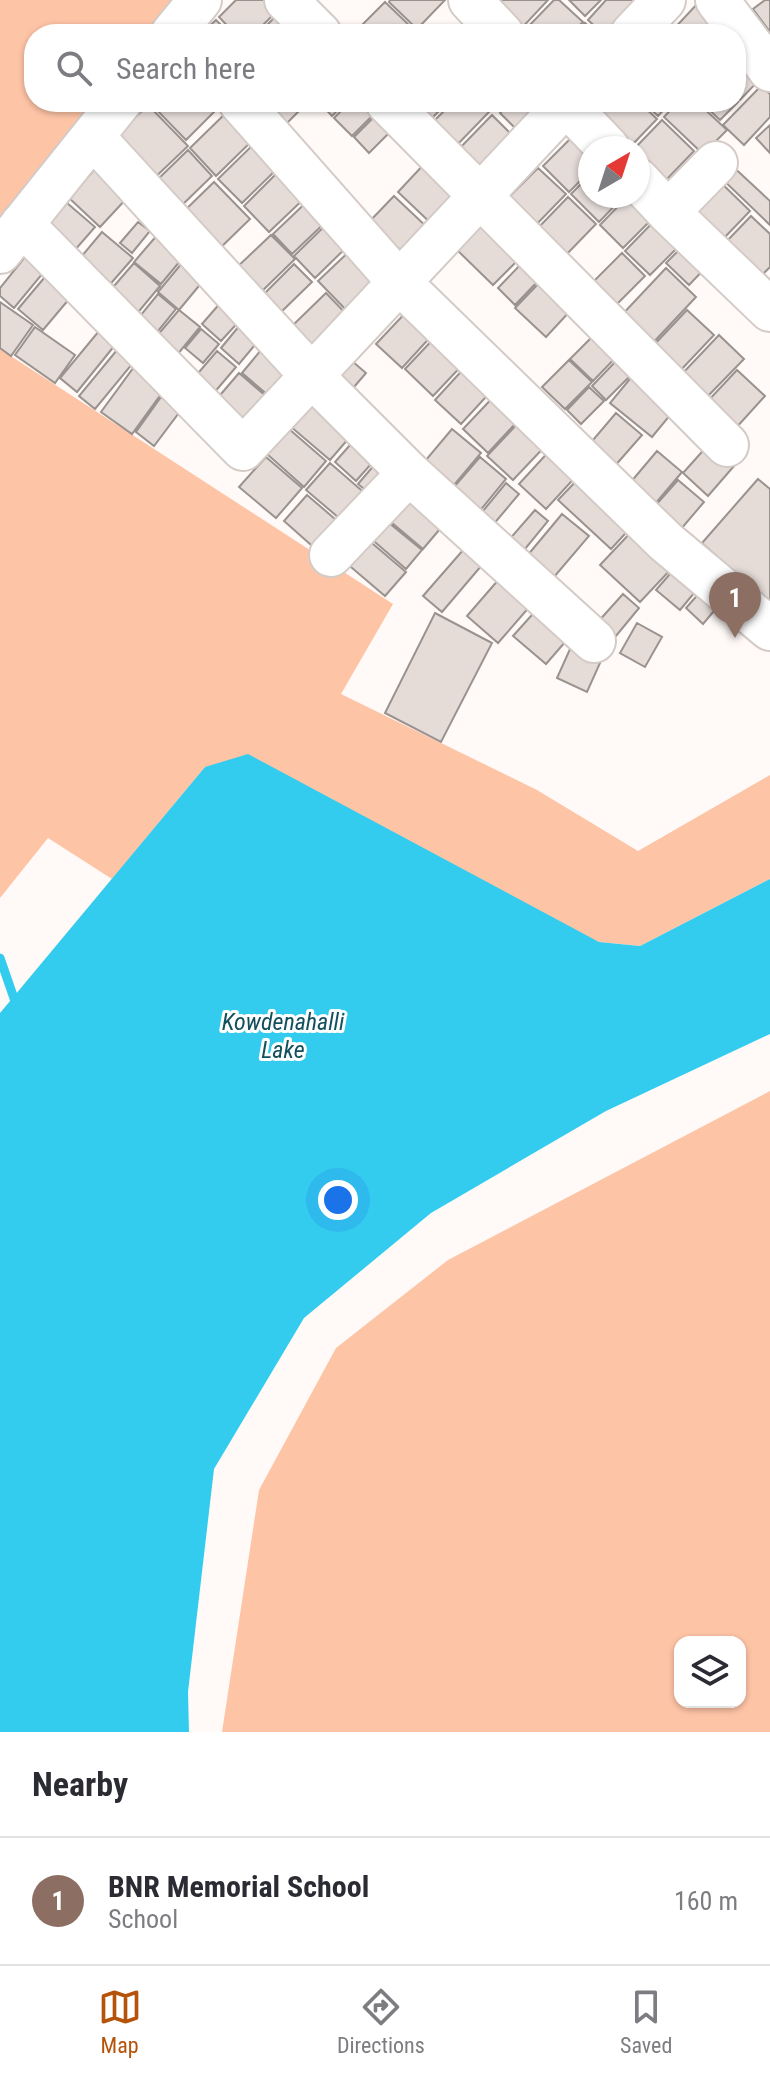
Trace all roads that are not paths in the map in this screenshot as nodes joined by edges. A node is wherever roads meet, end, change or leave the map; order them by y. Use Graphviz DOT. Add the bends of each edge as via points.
graph roads {
  1 [pos="286,0"];
  2 [pos="470,0"];
  3 [pos="664,0"];
  4 [pos="717,0"];
  5 [pos="310,24"];
  6 [pos="493,24"];
  7 [pos="641,24"];
  8 [pos="735,24"];
  9 [pos="746,38"];
  10 [pos="770,70"];
  11 [pos="112,112"];
  12 [pos="249,112"];
  13 [pos="397,112"];
  14 [pos="558,112"];
  15 [pos="574,112"];
  16 [pos="597,136"];
  17 [pos="93,137"];
  18 [pos="716,163"];
  19 [pos="650,193"];
  20 [pos="480,196"];
  21 [pos="668,212"];
  22 [pos="11,238"];
  23 [pos="399,282"];
  24 [pos="770,310"];
  25 [pos="311,375"];
  26 [pos="727,445"];
  27 [pos="409,473"];
  28 [pos="331,555"];
  29 [pos="770,629"];
  30 [pos="594,641"];
  1 -- 5 [label="street"];
  2 -- 6 [label="street"];
  3 -- 7 [label="street"];
  4 -- 8 [label="street"];
  9 -- 10 [label="street"];
  11 -- 17 [label="street"];
  12 -- 23 [label="street"];
  13 -- 20 [label="street"];
  14 -- 20 [label="street"];
  15 -- 16 [label="street"];
  17 -- 22 [label="street"];
  17 -- 25 [label="street"];
  18 -- 21 [label="street"];
  19 -- 21 [label="street"];
  20 -- 23 [label="street"];
  20 -- 26 [label="street"];
  21 -- 24 [label="street"];
  22 -- 25 [label="street" via="243,449"];
  23 -- 25 [label="street"];
  23 -- 29 [label="street" via="666,542"];
  25 -- 27 [label="street"];
  27 -- 28 [label="street"];
  27 -- 30 [label="street"];
}
